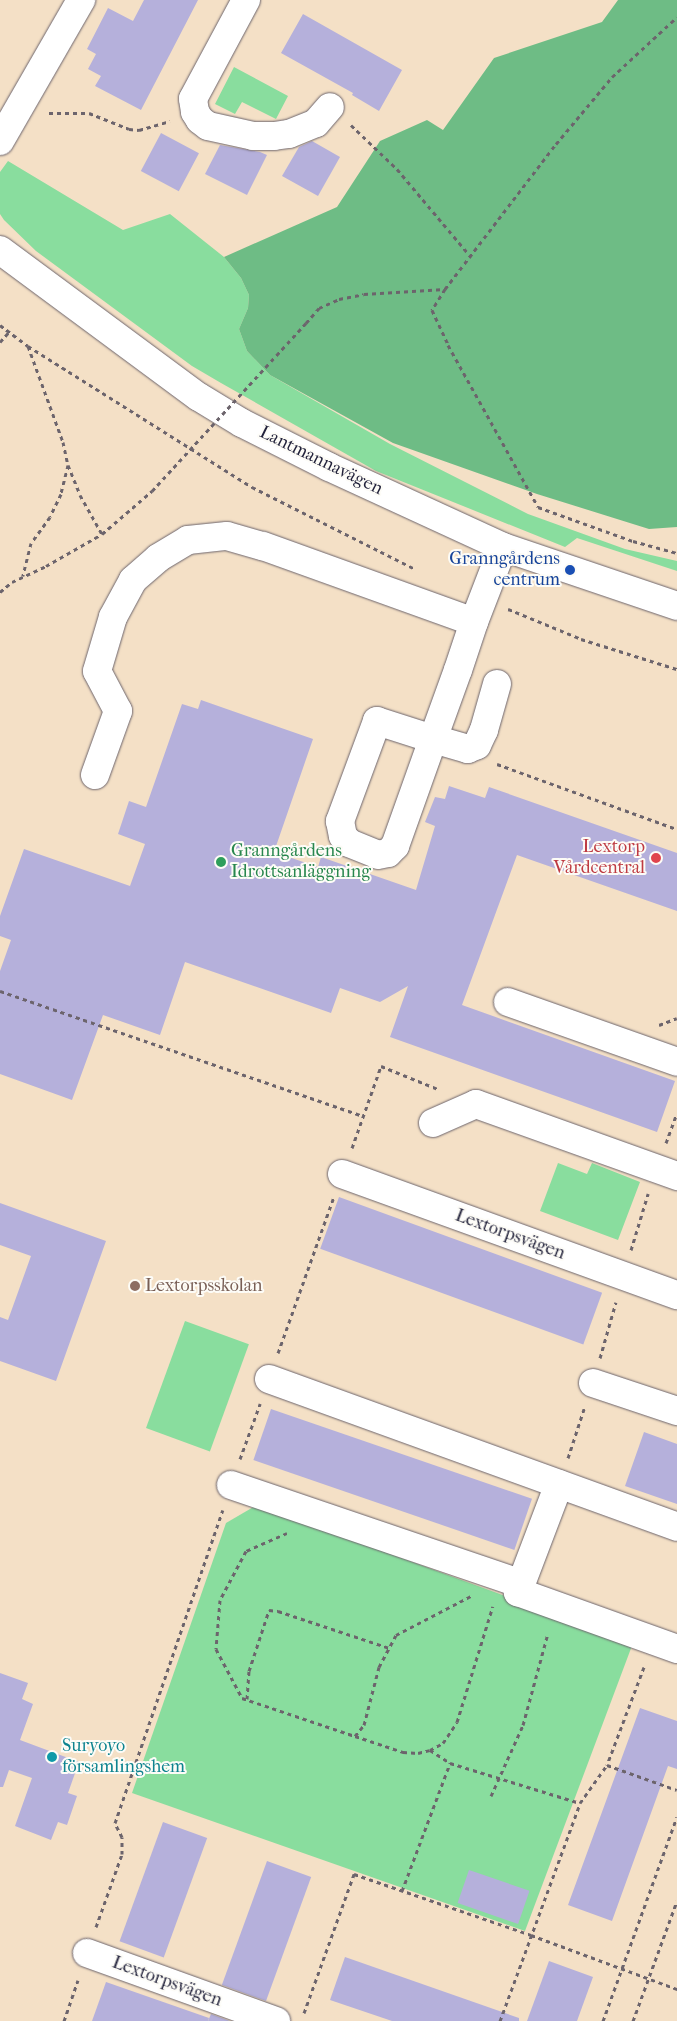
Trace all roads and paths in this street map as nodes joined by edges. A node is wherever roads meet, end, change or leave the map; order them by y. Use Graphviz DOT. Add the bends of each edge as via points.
graph roads {
  1 [pos="81,0"];
  2 [pos="246,0"];
  3 [pos="677,17"];
  4 [pos="22,106"];
  5 [pos="330,106"];
  6 [pos="194,112"];
  7 [pos="0,142"];
  8 [pos="0,250"];
  9 [pos="471,258"];
  10 [pos="446,289"];
  11 [pos="0,325"];
  12 [pos="9,332"];
  13 [pos="0,342"];
  14 [pos="28,346"];
  15 [pos="68,465"];
  16 [pos="102,534"];
  17 [pos="503,547"];
  18 [pos="677,552"];
  19 [pos="419,571"];
  20 [pos="23,576"];
  21 [pos="0,592"];
  22 [pos="677,606"];
  23 [pos="479,610"];
  24 [pos="677,669"];
  25 [pos="497,684"];
  26 [pos="433,739"];
  27 [pos="477,745"];
  28 [pos="95,775"];
  29 [pos="677,829"];
  30 [pos="0,991"];
  31 [pos="508,1002"];
  32 [pos="677,1062"];
  33 [pos="363,1116"];
  34 [pos="433,1123"];
  35 [pos="666,1172"];
  36 [pos="342,1174"];
  37 [pos="623,1276"];
  38 [pos="677,1295"];
  39 [pos="269,1379"];
  40 [pos="593,1383"];
  41 [pos="677,1411"];
  42 [pos="559,1484"];
  43 [pos="231,1485"];
  44 [pos="330,1519"];
  45 [pos="677,1526"];
  46 [pos="494,1575"];
  47 [pos="521,1584"];
  48 [pos="556,1606"];
  49 [pos="666,1645"];
  50 [pos="388,1648"];
  51 [pos="247,1699"];
  52 [pos="355,1736"];
  53 [pos="430,1750"];
  54 [pos="450,1763"];
  55 [pos="607,1765"];
  56 [pos="498,1779"];
  57 [pos="677,1790"];
  58 [pos="491,1796"];
  59 [pos="580,1803"];
  60 [pos="677,1817"];
  61 [pos="402,1890"];
  62 [pos="677,1901"];
  63 [pos="530,1935"];
  64 [pos="87,1954"];
  65 [pos="621,1970"];
  66 [pos="648,1979"];
  67 [pos="677,1990"];
  68 [pos="276,2021"];
  69 [pos="301,2021"];
  70 [pos="500,2021"];
  71 [pos="602,2021"];
  72 [pos="633,2021"];
  1 -- 4 [label="street"];
  2 -- 6 [label="street" via="193,99"];
  3 -- 9 [label="path" via="612,77 556,144"];
  4 -- 6 [label="path" via="40,113 89,113 139,130"];
  4 -- 7 [label="street"];
  5 -- 6 [label="street" via="316,123 289,134 274,136 253,136 208,126"];
  5 -- 9 [label="path" via="396,169"];
  8 -- 17 [label="street, Lantmannavägen" via="199,396 234,418 328,467"];
  9 -- 10 [label="path"];
  10 -- 16 [label="path, bridge" via="364,294 339,299 319,308 152,491"];
  10 -- 18 [label="path" via="432,310 538,507 633,541"];
  11 -- 12 [label="path"];
  12 -- 13 [label="path"];
  12 -- 14 [label="path"];
  14 -- 15 [label="path" via="63,442"];
  14 -- 19 [label="path" via="252,487"];
  15 -- 16 [label="path"];
  15 -- 20 [label="path" via="61,494 31,544"];
  16 -- 20 [label="path"];
  17 -- 22 [label="street, Lantmannavägen"];
  17 -- 23 [label="street"];
  20 -- 21 [label="path"];
  23 -- 24 [label="path"];
  23 -- 26 [label="street"];
  23 -- 28 [label="street" via="227,536 188,540 158,558 134,580 112,617 98,670 118,711"];
  25 -- 27 [label="street"];
  26 -- 26 [label="street" via="377,720 340,821 343,836 349,843 378,855 388,853 395,846"];
  26 -- 27 [label="street" via="468,749"];
  27 -- 29 [label="path" via="494,763"];
  30 -- 33 [label="path"];
  31 -- 32 [label="street"];
  34 -- 35 [label="street" via="476,1104"];
  35 -- 37 [label="path"];
  36 -- 37 [label="street, Lextorpsvägen"];
  37 -- 38 [label="street, Lextorpsvägen"];
  37 -- 40 [label="path"];
  39 -- 42 [label="street"];
  40 -- 41 [label="street"];
  40 -- 42 [label="path"];
  42 -- 45 [label="street"];
  42 -- 47 [label="street"];
  43 -- 44 [label="street"];
  44 -- 46 [label="street"];
  44 -- 51 [label="path" via="275,1537 246,1551 220,1600 216,1648 242,1698"];
  46 -- 47 [label="street"];
  46 -- 50 [label="path" via="469,1598 396,1635"];
  46 -- 53 [label="path" via="492,1609 457,1722 443,1743"];
  47 -- 48 [label="street" via="518,1592"];
  48 -- 49 [label="street"];
  48 -- 56 [label="path" via="523,1726"];
  49 -- 55 [label="path"];
  50 -- 51 [label="path" via="270,1610 249,1671"];
  50 -- 52 [label="path" via="379,1667 364,1725"];
  51 -- 52 [label="path"];
  52 -- 53 [label="path" via="403,1752"];
  53 -- 54 [label="path"];
  54 -- 56 [label="path"];
  54 -- 61 [label="path"];
  55 -- 57 [label="path"];
  55 -- 59 [label="path"];
  56 -- 58 [label="path"];
  56 -- 59 [label="path"];
  59 -- 63 [label="path"];
  60 -- 65 [label="path"];
  61 -- 63 [label="path"];
  61 -- 69 [label="path" via="354,1874"];
  62 -- 66 [label="path"];
  63 -- 65 [label="path"];
  63 -- 70 [label="path"];
  64 -- 68 [label="street, Lextorpsvägen"];
  65 -- 66 [label="path"];
  65 -- 71 [label="path"];
  66 -- 67 [label="path"];
  66 -- 72 [label="path"];
}
